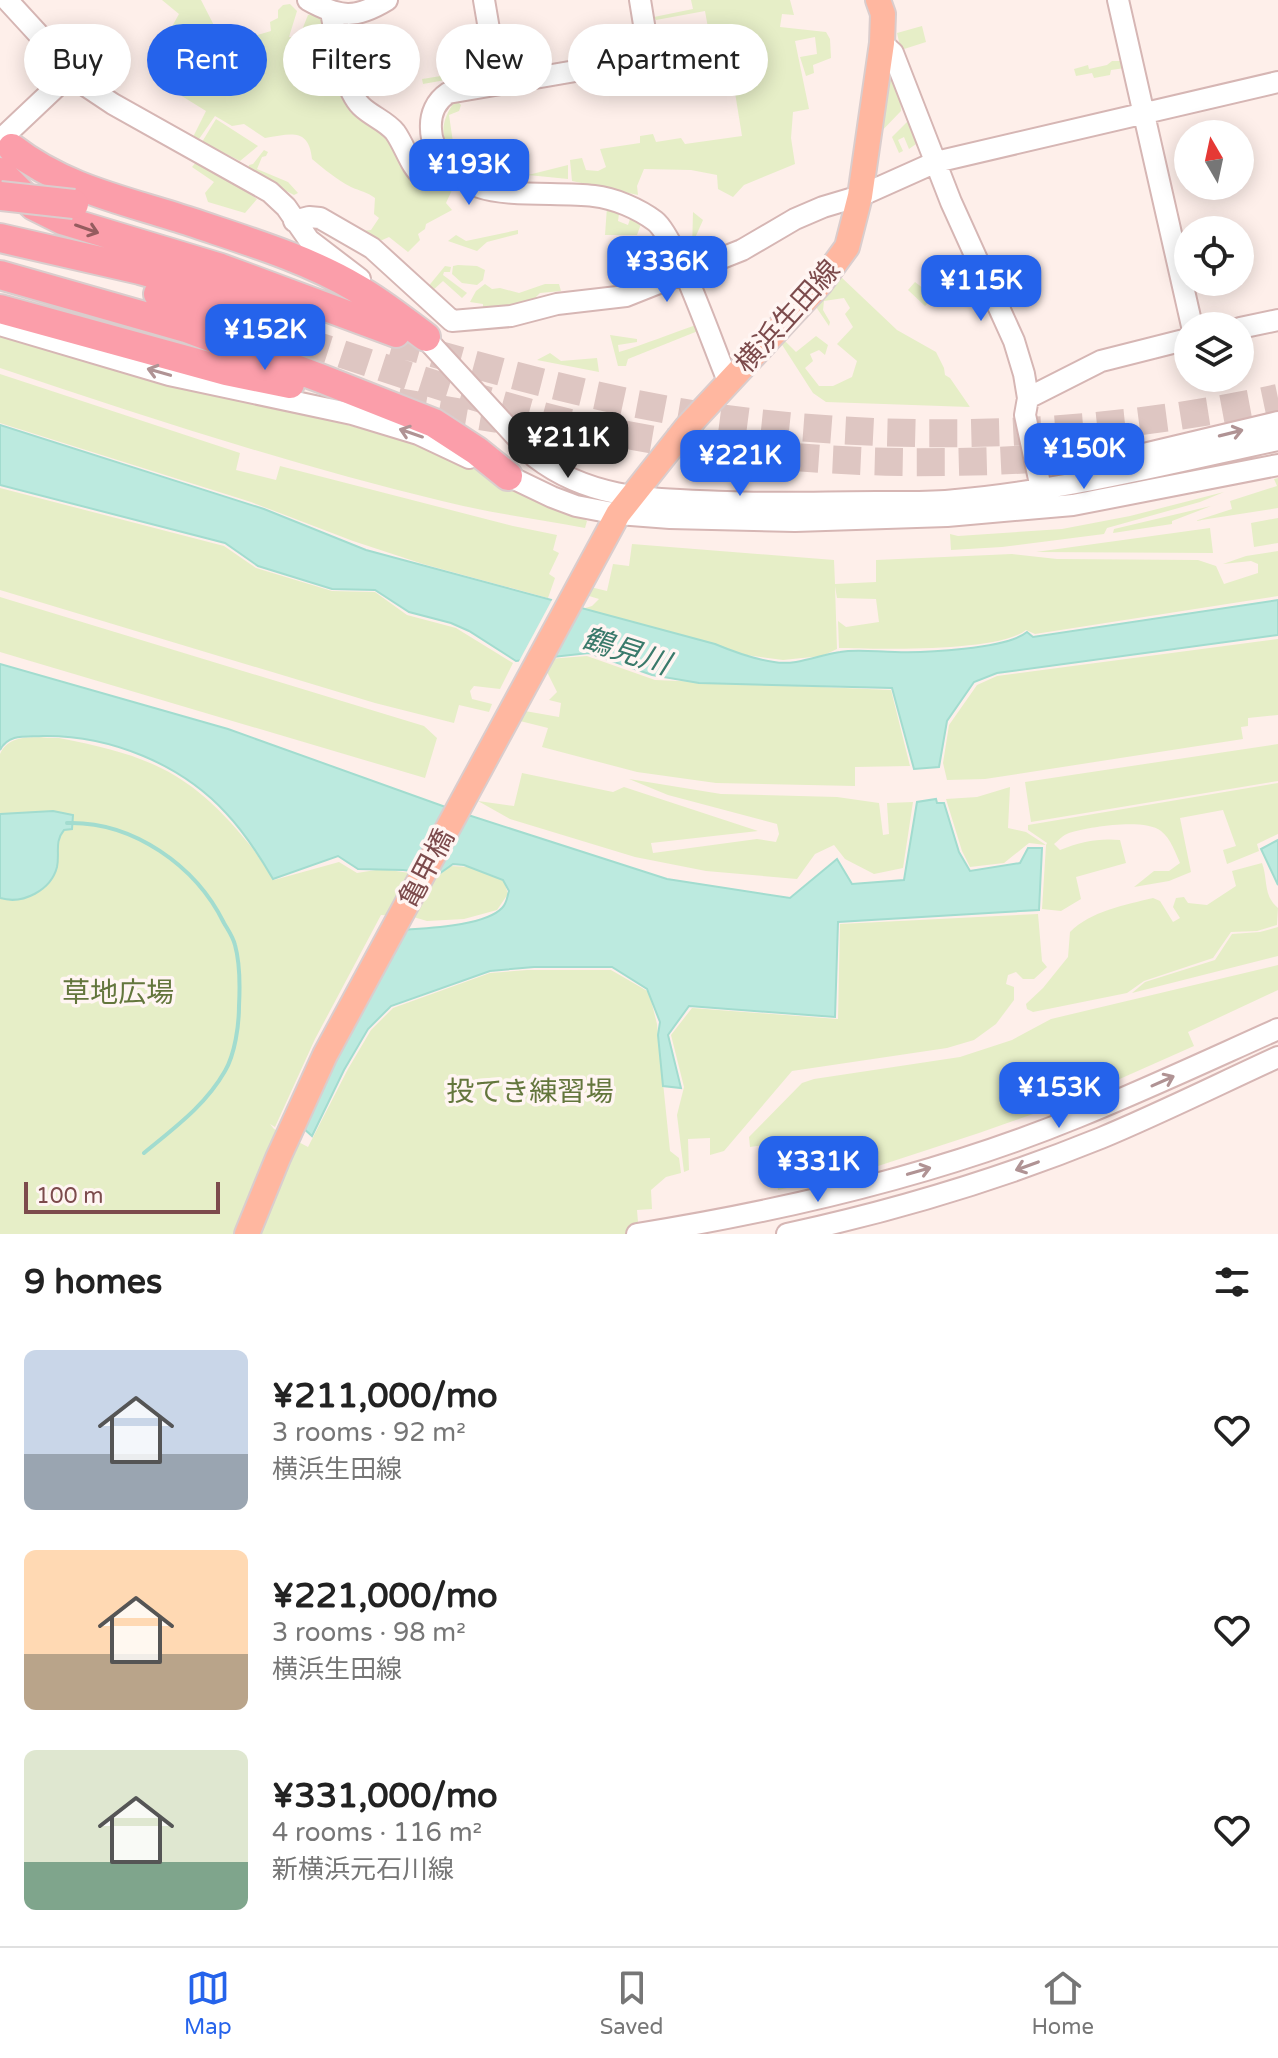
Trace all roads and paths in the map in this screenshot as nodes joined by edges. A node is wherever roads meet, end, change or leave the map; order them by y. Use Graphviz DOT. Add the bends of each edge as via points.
graph roads {
  1 [pos="7,0"];
  2 [pos="308,0"];
  3 [pos="387,0"];
  4 [pos="484,0"];
  5 [pos="640,0"];
  6 [pos="878,0"];
  7 [pos="1118,0"];
  8 [pos="331,12"];
  9 [pos="29,24"];
  10 [pos="488,24"];
  11 [pos="882,43"];
  12 [pos="552,74"];
  13 [pos="1278,82"];
  14 [pos="52,96"];
  15 [pos="103,96"];
  16 [pos="443,96"];
  17 [pos="1144,114"];
  18 [pos="4,153"];
  19 [pos="936,162"];
  20 [pos="452,169"];
  21 [pos="0,196"];
  22 [pos="860,196"];
  23 [pos="294,221"];
  24 [pos="0,238"];
  25 [pos="0,251"];
  26 [pos="314,267"];
  27 [pos="684,273"];
  28 [pos="0,275"];
  29 [pos="0,295"];
  30 [pos="0,309"];
  31 [pos="1189,312"];
  32 [pos="1278,320"];
  33 [pos="0,325"];
  34 [pos="1254,325"];
  35 [pos="426,337"];
  36 [pos="302,341"];
  37 [pos="1174,343"];
  38 [pos="320,378"];
  39 [pos="728,381"];
  40 [pos="290,384"];
  41 [pos="1028,398"];
  42 [pos="1278,422"];
  43 [pos="1278,440"];
  44 [pos="1278,449"];
  45 [pos="1278,465"];
  46 [pos="1140,475"];
  47 [pos="508,476"];
  48 [pos="1039,479"];
  49 [pos="880,502"];
  50 [pos="625,505"];
  51 [pos="862,518"];
  52 [pos="603,544"];
  53 [pos="1278,1029"];
  54 [pos="1278,1057"];
  55 [pos="844,1192"];
  56 [pos="846,1227"];
  57 [pos="794,1232"];
  58 [pos="247,1234"];
  59 [pos="637,1234"];
  1 -- 9 [label="street"];
  2 -- 8 [label="street"];
  3 -- 8 [label="street" via="368,12"];
  4 -- 10 [label="street"];
  5 -- 12 [label="street" via="646,55"];
  6 -- 11 [label="main road, 横浜生田線"];
  7 -- 17 [label="street"];
  8 -- 20 [label="street" via="342,65 361,107 390,127 426,178 441,178"];
  11 -- 19 [label="street" via="893,53"];
  11 -- 22 [label="main road, 横浜生田線"];
  13 -- 17 [label="street"];
  14 -- 18 [label="street"];
  15 -- 23 [label="street" via="270,192"];
  16 -- 20 [label="street" via="434,109 431,129 435,147"];
  17 -- 19 [label="street"];
  17 -- 31 [label="street"];
  18 -- 24 [label="highway, one-way" via="34,206 62,220 221,268 394,338"];
  18 -- 26 [label="highway" via="80,188"];
  19 -- 22 [label="street"];
  19 -- 41 [label="street" via="1014,341"];
  20 -- 27 [label="street" via="479,188 597,196 642,213 665,233"];
  21 -- 26 [label="highway, bridge" via="114,212"];
  22 -- 27 [label="street" via="795,219 742,250"];
  22 -- 39 [label="main road, 横浜生田線" via="840,260"];
  23 -- 27 [label="street" via="320,218 372,248 452,321 626,296"];
  23 -- 35 [label="street" via="309,240 394,305"];
  25 -- 36 [label="highway"];
  26 -- 35 [label="highway" via="355,287"];
  27 -- 39 [label="street"];
  28 -- 38 [label="highway" via="186,328"];
  29 -- 38 [label="highway"];
  30 -- 40 [label="highway"];
  32 -- 34 [label="street"];
  47 -- 33 [label="street, one-way" via="418,434 352,414 169,375"];
  35 -- 50 [label="street" via="520,442 555,472"];
  37 -- 41 [label="street" via="1101,361"];
  38 -- 47 [label="highway" via="434,423"];
  39 -- 50 [label="main road, 横浜生田線"];
  41 -- 48 [label="street" via="1025,415"];
  48 -- 42 [label="street, one-way"];
  43 -- 46 [label="street"];
  44 -- 46 [label="street"];
  45 -- 51 [label="street" via="1073,505"];
  46 -- 49 [label="street" via="956,501"];
  46 -- 51 [label="street" via="1031,499"];
  47 -- 50 [label="street" via="576,506"];
  48 -- 49 [label="street"];
  49 -- 50 [label="street"];
  50 -- 51 [label="street" via="670,518"];
  50 -- 52 [label="main road, 横浜生田線"];
  52 -- 58 [label="main road, 亀甲橋" via="332,1042"];
  55 -- 53 [label="street, one-way" via="1076,1118"];
  54 -- 56 [label="street, one-way" via="1100,1138"];
  55 -- 56 [label="street"];
  55 -- 59 [label="street"];
  56 -- 57 [label="street"];
}
